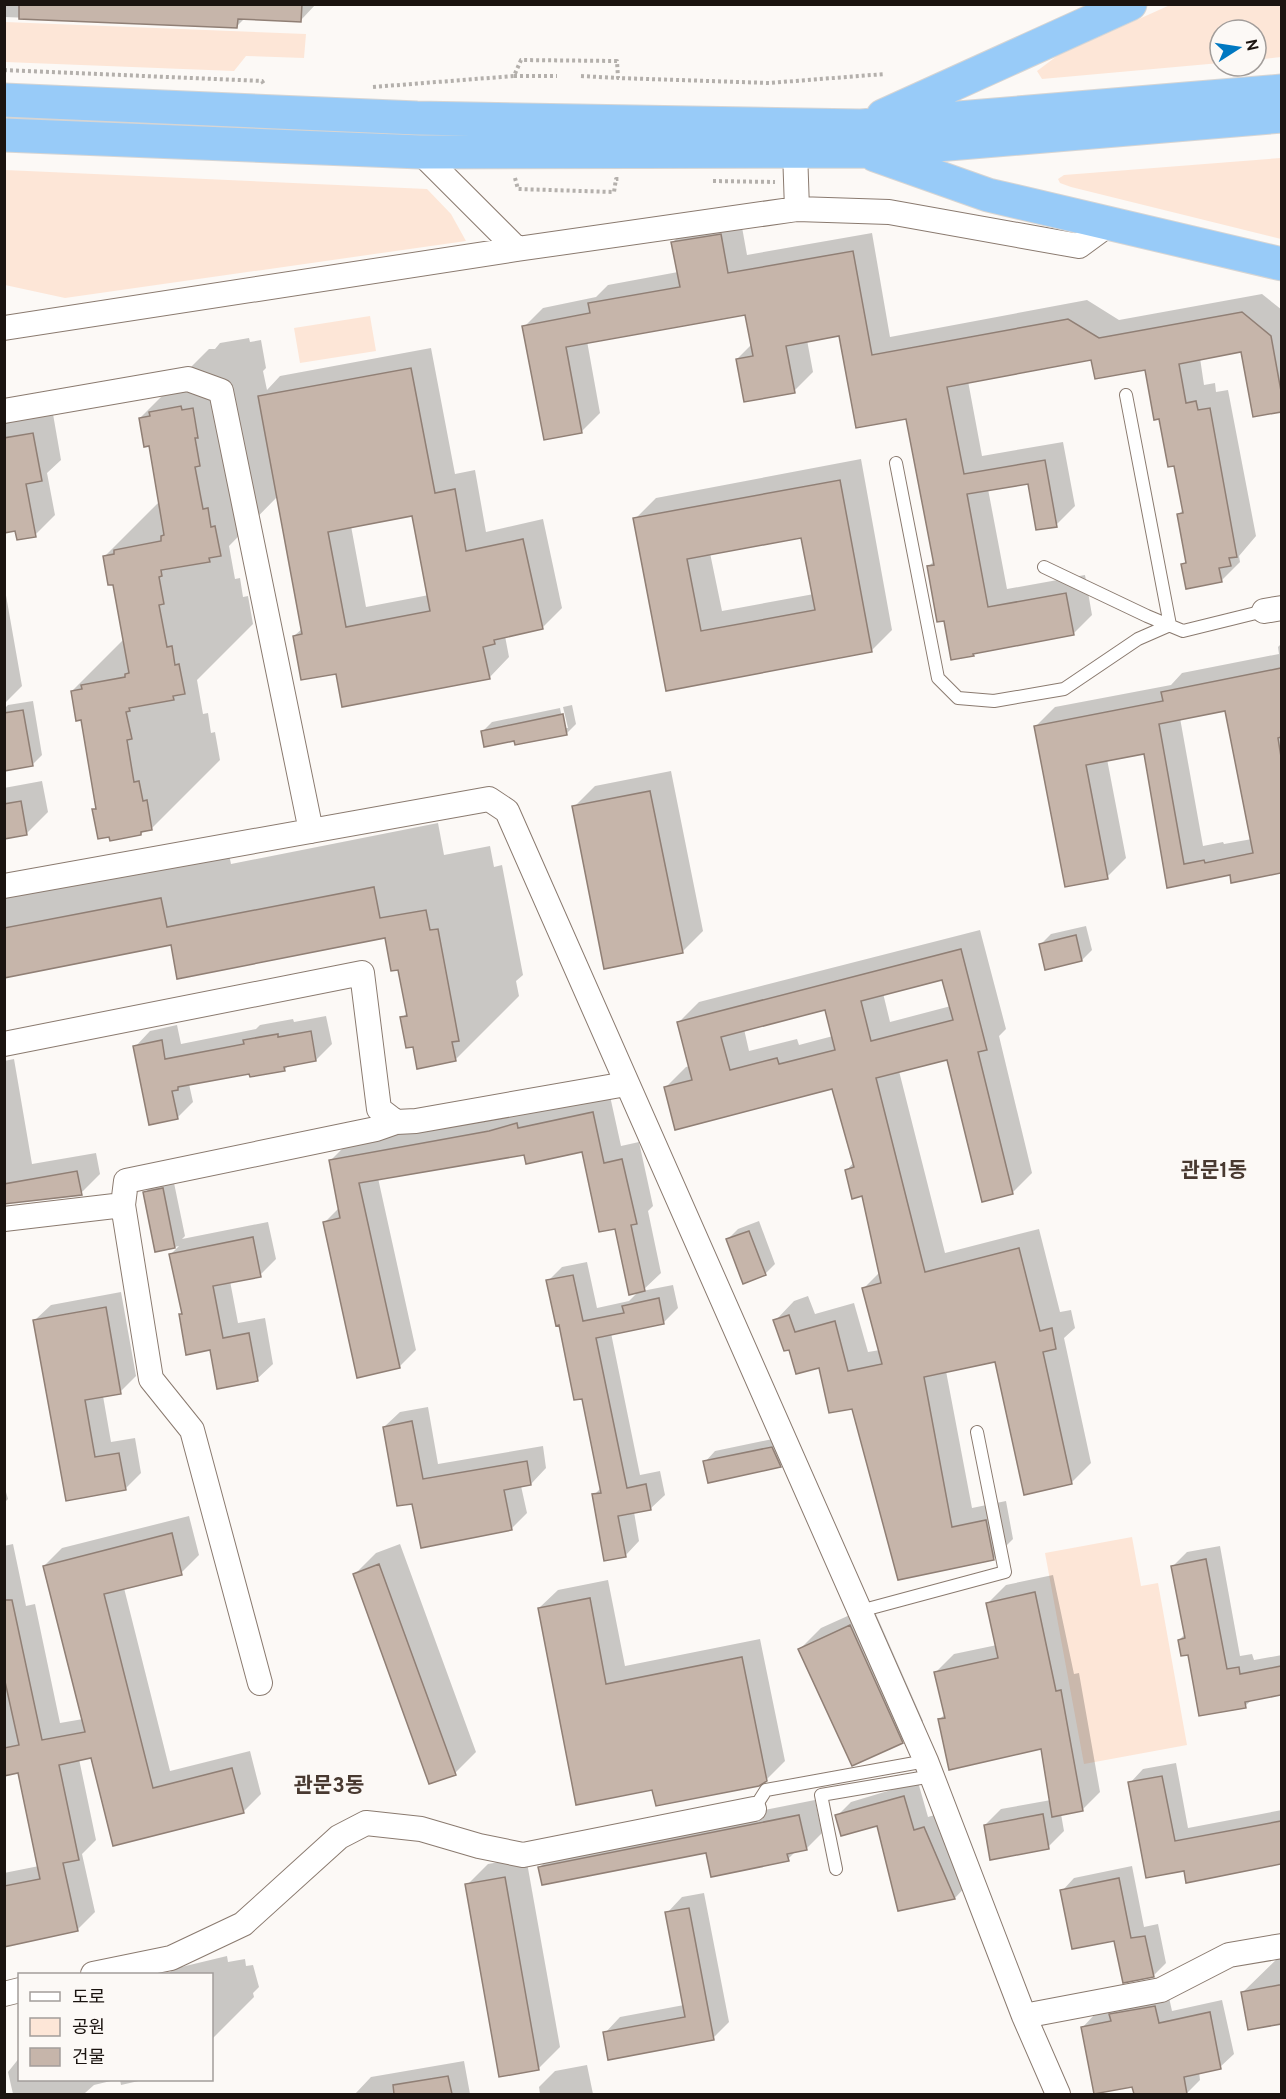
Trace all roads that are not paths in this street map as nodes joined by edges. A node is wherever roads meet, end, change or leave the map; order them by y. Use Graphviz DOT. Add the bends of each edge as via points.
graph roads {
  1 [pos="1120,6"];
  2 [pos="1281,91"];
  3 [pos="4,100"];
  4 [pos="1281,116"];
  5 [pos="4,135"];
  6 [pos="863,139"];
  7 [pos="795,151"];
  8 [pos="420,152"];
  9 [pos="797,209"];
  10 [pos="1109,224"];
  11 [pos="517,249"];
  12 [pos="1281,264"];
  13 [pos="4,328"];
  14 [pos="1126,395"];
  15 [pos="4,411"];
  16 [pos="896,463"];
  17 [pos="1044,567"];
  18 [pos="1273,610"];
  19 [pos="1170,625"];
  20 [pos="311,831"];
  21 [pos="4,886"];
  22 [pos="4,1044"];
  23 [pos="626,1084"];
  24 [pos="396,1122"];
  25 [pos="123,1205"];
  26 [pos="4,1219"];
  27 [pos="977,1432"];
  28 [pos="860,1611"];
  29 [pos="260,1683"];
  30 [pos="929,1768"];
  31 [pos="754,1809"];
  32 [pos="836,1869"];
  33 [pos="1281,1946"];
  34 [pos="98,1973"];
  35 [pos="1024,2016"];
  36 [pos="1058,2094"];
  1 -- 6 [label="highway"];
  2 -- 6 [label="highway"];
  3 -- 6 [label="highway"];
  4 -- 6 [label="highway"];
  5 -- 8 [label="highway"];
  6 -- 7 [label="highway"];
  6 -- 10 [label="highway" via="988,195"];
  7 -- 8 [label="highway"];
  7 -- 9 [label="street"];
  8 -- 11 [label="street"];
  9 -- 10 [label="street" via="889,212 1078,246"];
  9 -- 11 [label="street"];
  10 -- 12 [label="highway"];
  11 -- 13 [label="street"];
  14 -- 19 [label="lane"];
  15 -- 20 [label="street" via="188,379 221,391"];
  16 -- 19 [label="lane" via="938,678 958,698 994,701 1064,689 1138,639"];
  17 -- 19 [label="lane"];
  18 -- 19 [label="lane" via="1183,631"];
  20 -- 21 [label="street"];
  20 -- 23 [label="street" via="489,799 507,812"];
  22 -- 24 [label="street" via="362,974 379,1109"];
  23 -- 24 [label="street"];
  23 -- 28 [label="street"];
  24 -- 25 [label="street" via="376,1130 126,1181"];
  25 -- 26 [label="street"];
  25 -- 29 [label="street" via="151,1379 192,1430"];
  27 -- 28 [label="lane" via="1005,1572"];
  28 -- 30 [label="street"];
  30 -- 31 [label="lane" via="766,1790"];
  30 -- 32 [label="lane" via="821,1795"];
  30 -- 35 [label="street"];
  31 -- 34 [label="street" via="523,1855 421,1829 366,1823 339,1837 243,1924 171,1958"];
  33 -- 35 [label="street" via="1229,1955 1161,1990"];
  35 -- 36 [label="street"];
}
